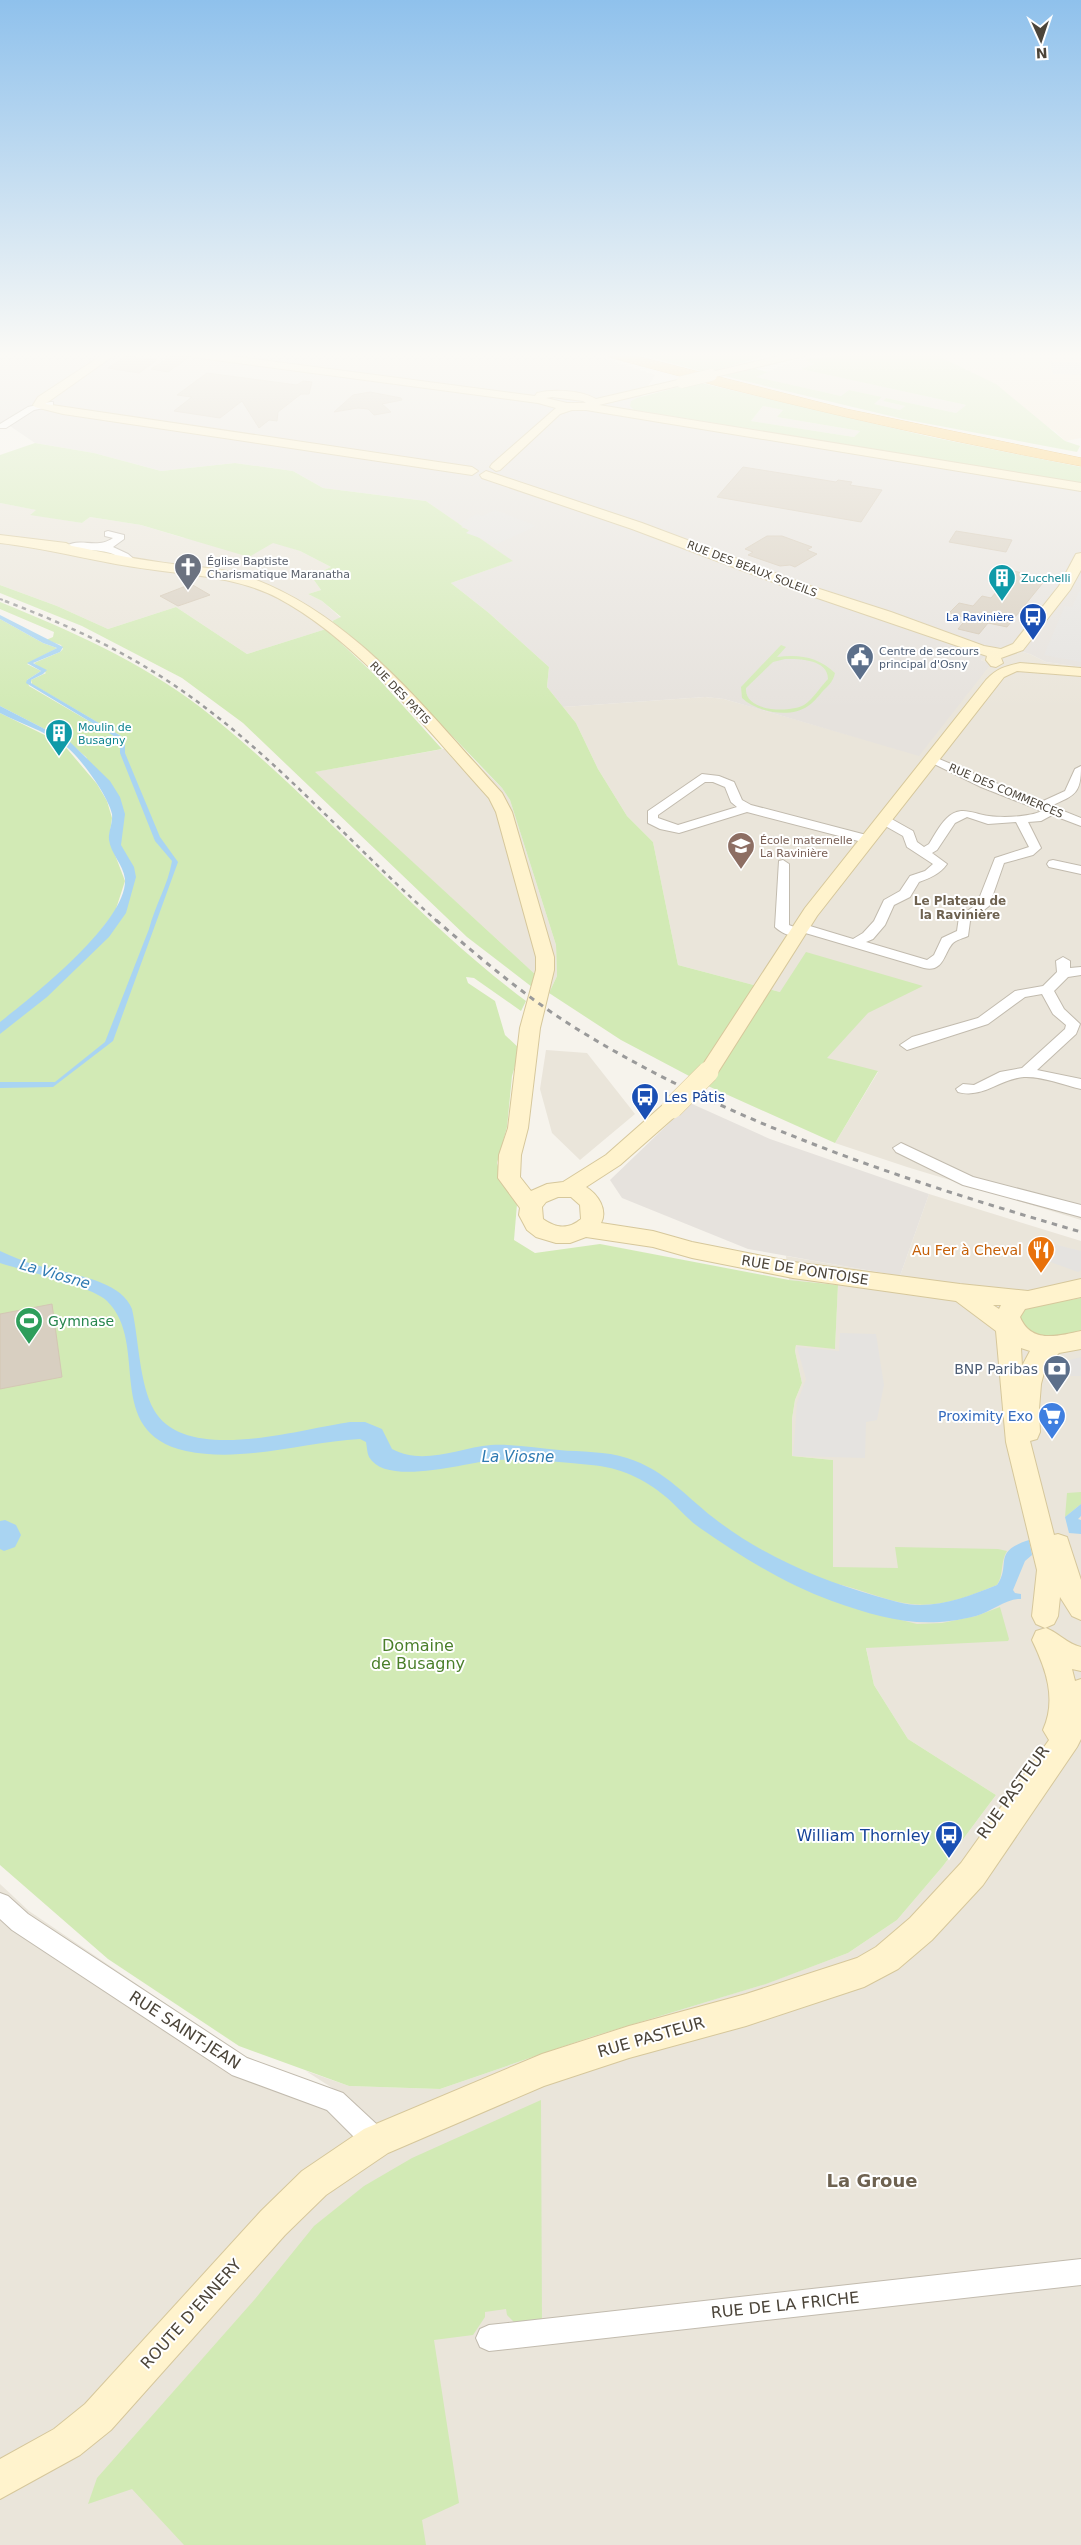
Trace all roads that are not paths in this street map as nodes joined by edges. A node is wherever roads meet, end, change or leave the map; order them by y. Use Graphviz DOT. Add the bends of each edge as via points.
graph roads {
  1 [pos="492,473"];
  2 [pos="994,473"];
  3 [pos="1081,487"];
  4 [pos="108,534"];
  5 [pos="121,537"];
  6 [pos="0,539"];
  7 [pos="132,539"];
  8 [pos="51,546"];
  9 [pos="70,547"];
  10 [pos="106,548"];
  11 [pos="1081,557"];
  12 [pos="131,561"];
  13 [pos="146,564"];
  14 [pos="1009,660"];
  15 [pos="1081,672"];
  16 [pos="932,760"];
  17 [pos="1081,770"];
  18 [pos="747,808"];
  19 [pos="1046,808"];
  20 [pos="1020,819"];
  21 [pos="884,820"];
  22 [pos="1081,822"];
  23 [pos="870,840"];
  24 [pos="924,852"];
  25 [pos="783,864"];
  26 [pos="1054,864"];
  27 [pos="1081,870"];
  28 [pos="798,930"];
  29 [pos="855,943"];
  30 [pos="1081,972"];
  31 [pos="1047,990"];
  32 [pos="907,1046"];
  33 [pos="1026,1072"];
  34 [pos="1081,1084"];
  35 [pos="963,1088"];
  36 [pos="901,1148"];
  37 [pos="613,1160"];
  38 [pos="567,1189"];
  39 [pos="537,1199"];
  40 [pos="1081,1212"];
  41 [pos="589,1213"];
  42 [pos="1076,1287"];
  43 [pos="960,1293"];
  44 [pos="1025,1299"];
  45 [pos="1012,1327"];
  46 [pos="1081,1340"];
  47 [pos="1051,1346"];
  48 [pos="1043,1516"];
  49 [pos="1055,1561"];
  50 [pos="1081,1609"];
  51 [pos="1045,1616"];
  52 [pos="1048,1644"];
  53 [pos="1081,1659"];
  54 [pos="1081,1692"];
  55 [pos="0,1904"];
  56 [pos="921,1929"];
  57 [pos="376,2141"];
  58 [pos="1081,2272"];
  59 [pos="489,2338"];
  60 [pos="0,2480"];
  1 -- 14 [label="main road, RUE DES BEAUX SOLEILS" via="509,482 637,526 906,628"];
  2 -- 3 [label="main road"];
  4 -- 5 [label="street"];
  5 -- 7 [label="street"];
  5 -- 10 [label="street"];
  6 -- 8 [label="main road, RUE DES PATIS"];
  8 -- 9 [label="main road, RUE DES PATIS"];
  8 -- 13 [label="main road, RUE DES PATIS"];
  9 -- 10 [label="street"];
  9 -- 12 [label="main road, RUE DES PATIS"];
  10 -- 12 [label="street" via="118,551"];
  11 -- 14 [label="main road" via="1065,587"];
  12 -- 13 [label="main road, RUE DES PATIS"];
  13 -- 39 [label="main road, RUE DES PATIS" via="235,577 282,595 326,623 389,679 490,787 500,803 545,952 545,970 530,1028 509,1178"];
  14 -- 15 [label="main road, RUE DES BEAUX SOLEILS" via="1046,669"];
  14 -- 16 [label="main road"];
  16 -- 19 [label="street, RUE DES COMMERCES"];
  16 -- 21 [label="main road"];
  17 -- 19 [label="street" via="1070,793"];
  18 -- 18 [label="street" via="679,829 652,820 652,814 702,778 715,778 730,785 737,802"];
  18 -- 23 [label="street"];
  19 -- 20 [label="street" via="1037,818"];
  19 -- 22 [label="street, RUE DES COMMERCES"];
  20 -- 24 [label="street" via="988,820 966,813 951,820 933,847"];
  20 -- 29 [label="street" via="1034,840 1035,848 998,861 983,906 964,920 963,933 947,941 940,957 929,965"];
  21 -- 23 [label="main road"];
  21 -- 24 [label="street" via="909,834 911,844"];
  23 -- 28 [label="main road"];
  24 -- 29 [label="street" via="941,864 929,874 914,879 904,894 889,903 880,922 868,936"];
  25 -- 28 [label="street" via="782,927"];
  26 -- 27 [label="street"];
  28 -- 29 [label="street"];
  28 -- 37 [label="main road, bridge" via="708,1072"];
  30 -- 31 [label="street" via="1064,967"];
  31 -- 32 [label="street" via="1027,990 990,1017"];
  31 -- 33 [label="street" via="1058,1011 1073,1024 1071,1031"];
  33 -- 34 [label="street"];
  33 -- 35 [label="street" via="1005,1075 976,1090"];
  36 -- 40 [label="street" via="968,1181"];
  37 -- 38 [label="main road"];
  37 -- 41 [label="main road"];
  38 -- 39 [label="main road"];
  38 -- 41 [label="main road" via="579,1192"];
  39 -- 41 [label="main road" via="529,1215 533,1224 556,1235 572,1234"];
  41 -- 43 [label="main road, RUE DE PONTOISE" via="653,1239 692,1250 793,1270"];
  42 -- 44 [label="main road, RUE DE PONTOISE"];
  43 -- 44 [label="main road, RUE DE PONTOISE"];
  43 -- 45 [label="main road, RUE DE PONTOISE"];
  44 -- 45 [label="main road" via="1013,1306"];
  45 -- 47 [label="main road, RUE DE PONTOISE" via="1033,1344"];
  45 -- 48 [label="main road" via="1014,1419"];
  46 -- 47 [label="main road"];
  47 -- 48 [label="main road" via="1042,1351 1032,1367 1027,1423"];
  48 -- 49 [label="main road"];
  49 -- 50 [label="main road"];
  49 -- 51 [label="main road"];
  50 -- 51 [label="main road" via="1061,1607"];
  51 -- 52 [label="main road, RUE PASTEUR" via="1042,1630"];
  52 -- 53 [label="main road" via="1063,1655"];
  52 -- 56 [label="main road, RUE PASTEUR" via="1063,1689 1063,1714 1059,1726 963,1862"];
  54 -- 56 [label="main road, RUE PASTEUR" via="1073,1727 1059,1749 972,1874"];
  55 -- 57 [label="street, RUE SAINT-JEAN" via="20,1922 240,2067 335,2101"];
  56 -- 57 [label="main road, RUE PASTEUR" via="887,1958 864,1971 746,2010 542,2070"];
  57 -- 60 [label="main road, ROUTE D'ENNERY" via="314,2183 273,2223 98,2417 67,2442"];
  58 -- 59 [label="street, RUE DE LA FRICHE"];
}
